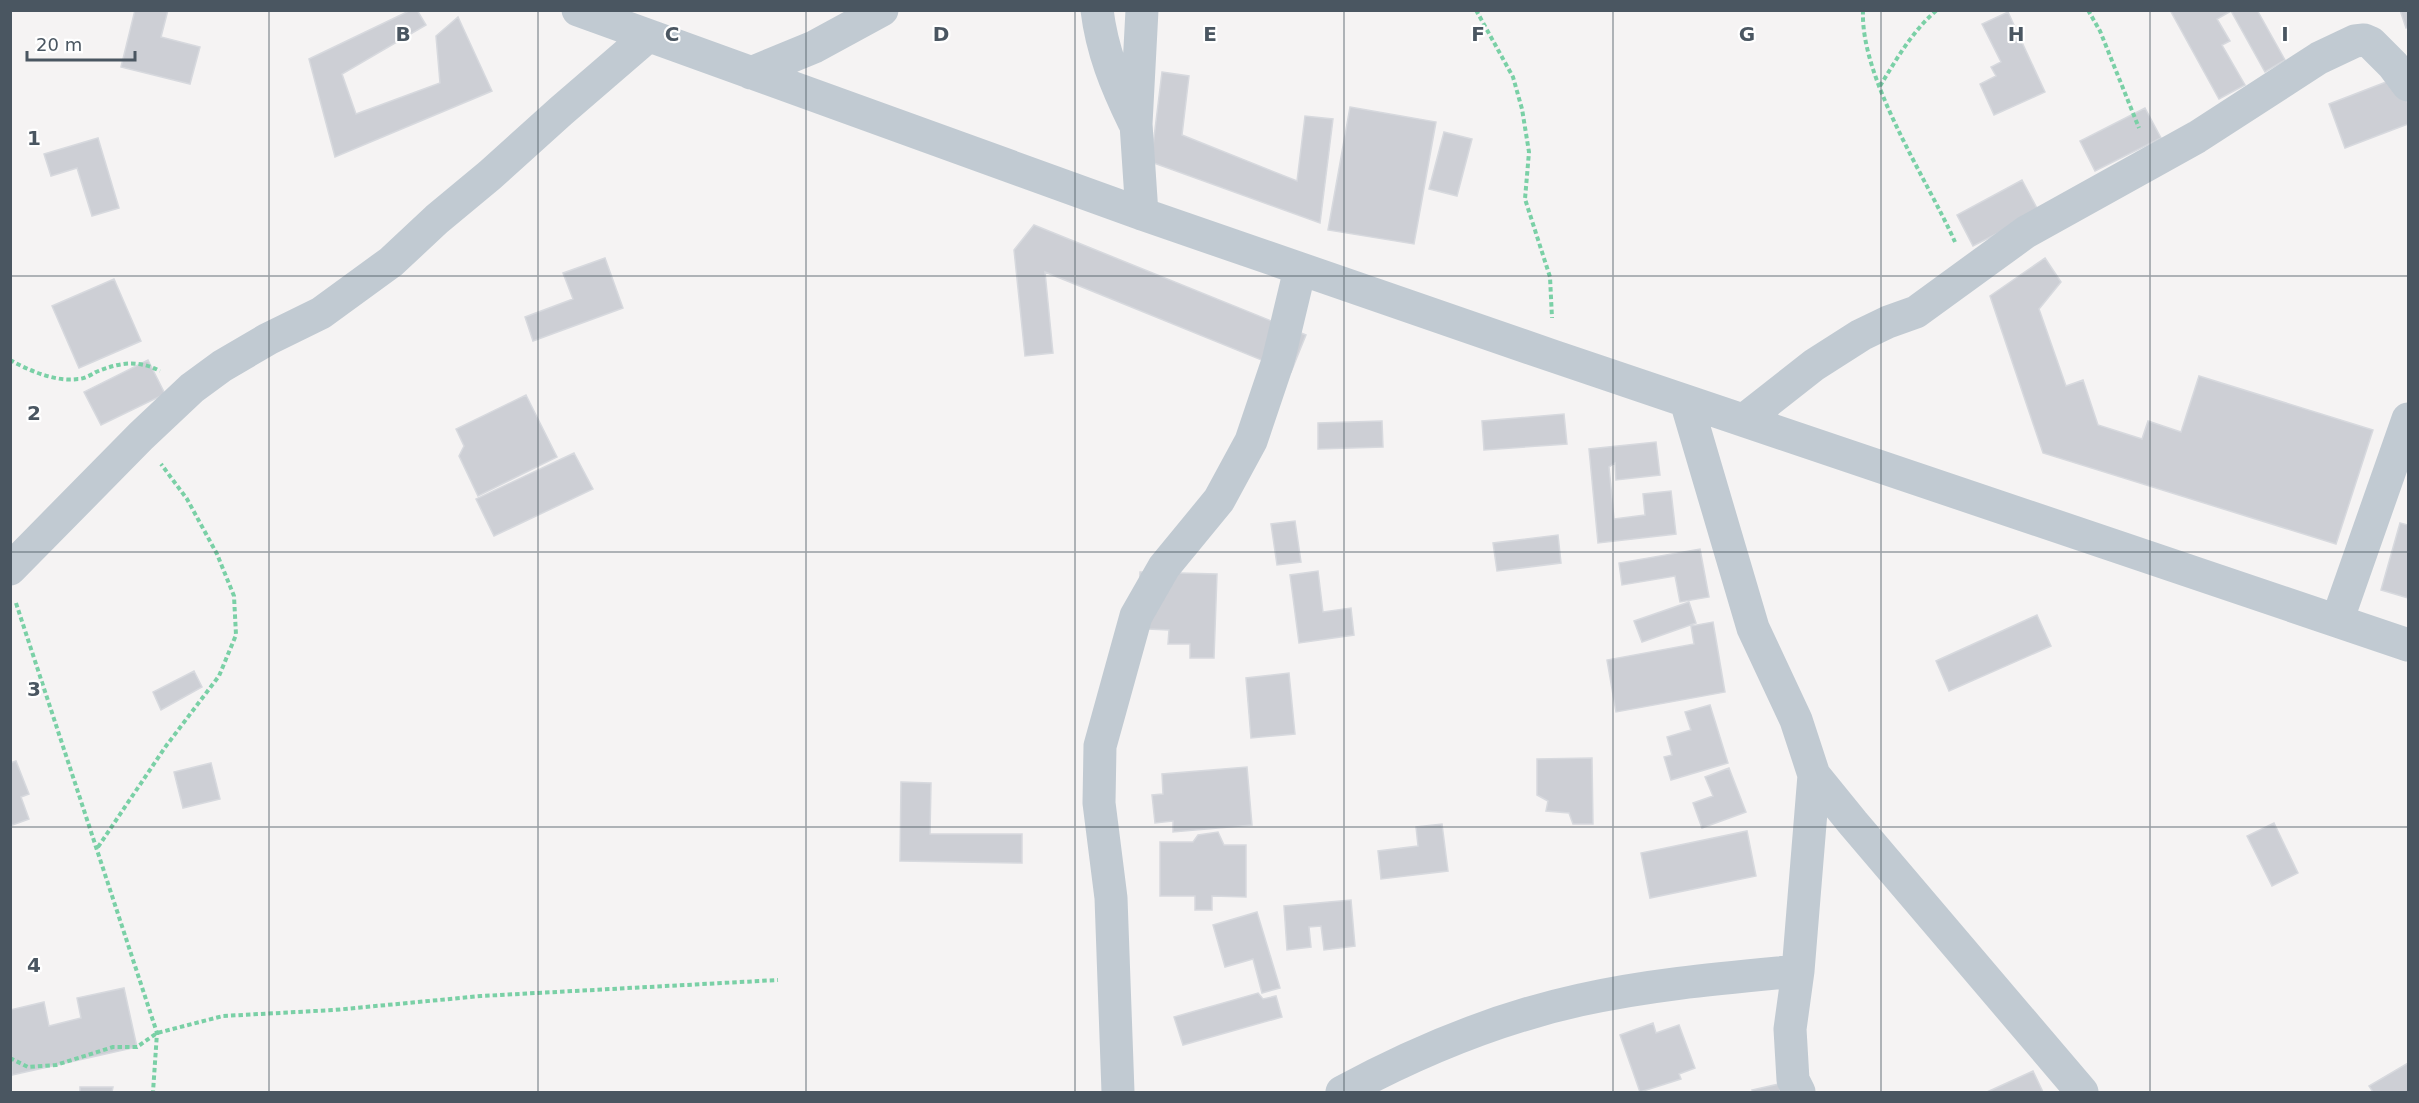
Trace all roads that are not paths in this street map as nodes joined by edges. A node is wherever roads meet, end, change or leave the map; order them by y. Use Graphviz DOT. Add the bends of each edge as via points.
graph roads {
  1 [pos="578,10"];
  2 [pos="882,10"];
  3 [pos="1097,10"];
  4 [pos="1142,10"];
  5 [pos="648,36"];
  6 [pos="751,73"];
  7 [pos="2409,85"];
  8 [pos="1136,124"];
  9 [pos="1142,214"];
  10 [pos="1300,269"];
  11 [pos="1686,401"];
  12 [pos="2409,419"];
  13 [pos="1744,420"];
  14 [pos="13,584"];
  15 [pos="2337,621"];
  16 [pos="2409,645"];
  17 [pos="1814,775"];
  18 [pos="1798,971"];
  19 [pos="1118,1092"];
  20 [pos="1342,1092"];
  21 [pos="1799,1092"];
  22 [pos="2082,1092"];
  1 -- 5 [label="street"];
  2 -- 6 [label="street" via="814,47"];
  3 -- 8 [label="street" via="1101,41"];
  4 -- 8 [label="street"];
  5 -- 6 [label="street"];
  5 -- 14 [label="street" via="391,262 321,313 268,339 192,388 141,436"];
  6 -- 9 [label="street"];
  7 -- 13 [label="street" via="2371,43 2355,41 2319,58 2197,137 2026,232 1916,312 1861,335 1814,365"];
  8 -- 9 [label="street"];
  9 -- 10 [label="street"];
  10 -- 11 [label="street"];
  10 -- 19 [label="street" via="1278,361 1251,441 1219,500 1164,567 1136,616 1100,746 1099,803 1111,898"];
  11 -- 13 [label="street"];
  11 -- 17 [label="street" via="1753,628 1796,720"];
  12 -- 15 [label="street"];
  13 -- 15 [label="street"];
  15 -- 16 [label="street"];
  17 -- 18 [label="street"];
  17 -- 22 [label="street"];
  18 -- 20 [label="street" via="1671,984 1579,1000 1471,1032"];
  18 -- 21 [label="street" via="1790,1029 1793,1080"];
}
